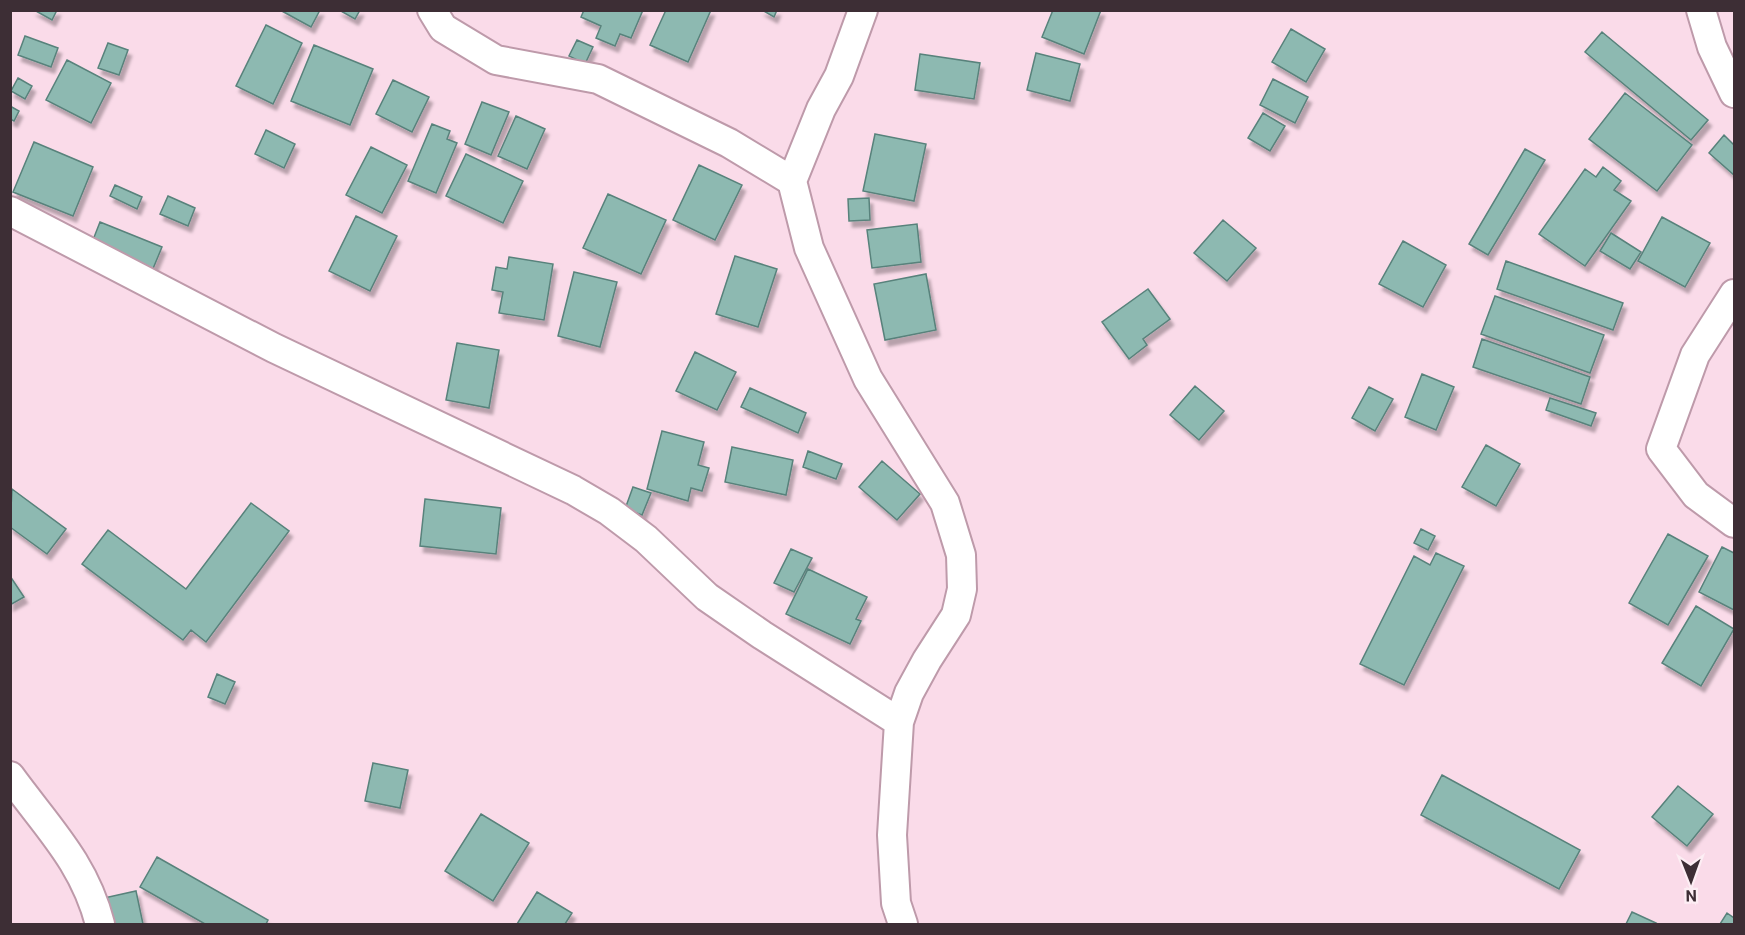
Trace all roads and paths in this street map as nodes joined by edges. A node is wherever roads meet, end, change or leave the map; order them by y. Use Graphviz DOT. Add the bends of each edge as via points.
graph roads {
  1 [pos="432,10"];
  2 [pos="863,10"];
  3 [pos="1701,10"];
  4 [pos="1734,93"];
  5 [pos="792,181"];
  6 [pos="10,211"];
  7 [pos="1734,294"];
  8 [pos="1734,523"];
  9 [pos="899,722"];
  10 [pos="10,776"];
  11 [pos="100,924"];
  12 [pos="903,924"];
  1 -- 5 [label="street" via="443,28 496,60 598,79 729,143"];
  2 -- 5 [label="street" via="839,76"];
  3 -- 4 [label="street" via="1712,47"];
  5 -- 9 [label="street" via="809,248 868,379 945,502 961,555 962,589 956,615 909,693"];
  6 -- 9 [label="street" via="274,348 573,490 646,539 707,597"];
  7 -- 8 [label="street" via="1695,355 1661,449 1696,495"];
  9 -- 12 [label="street" via="892,835 896,903"];
  10 -- 11 [label="street" via="45,818 83,875"];
}
